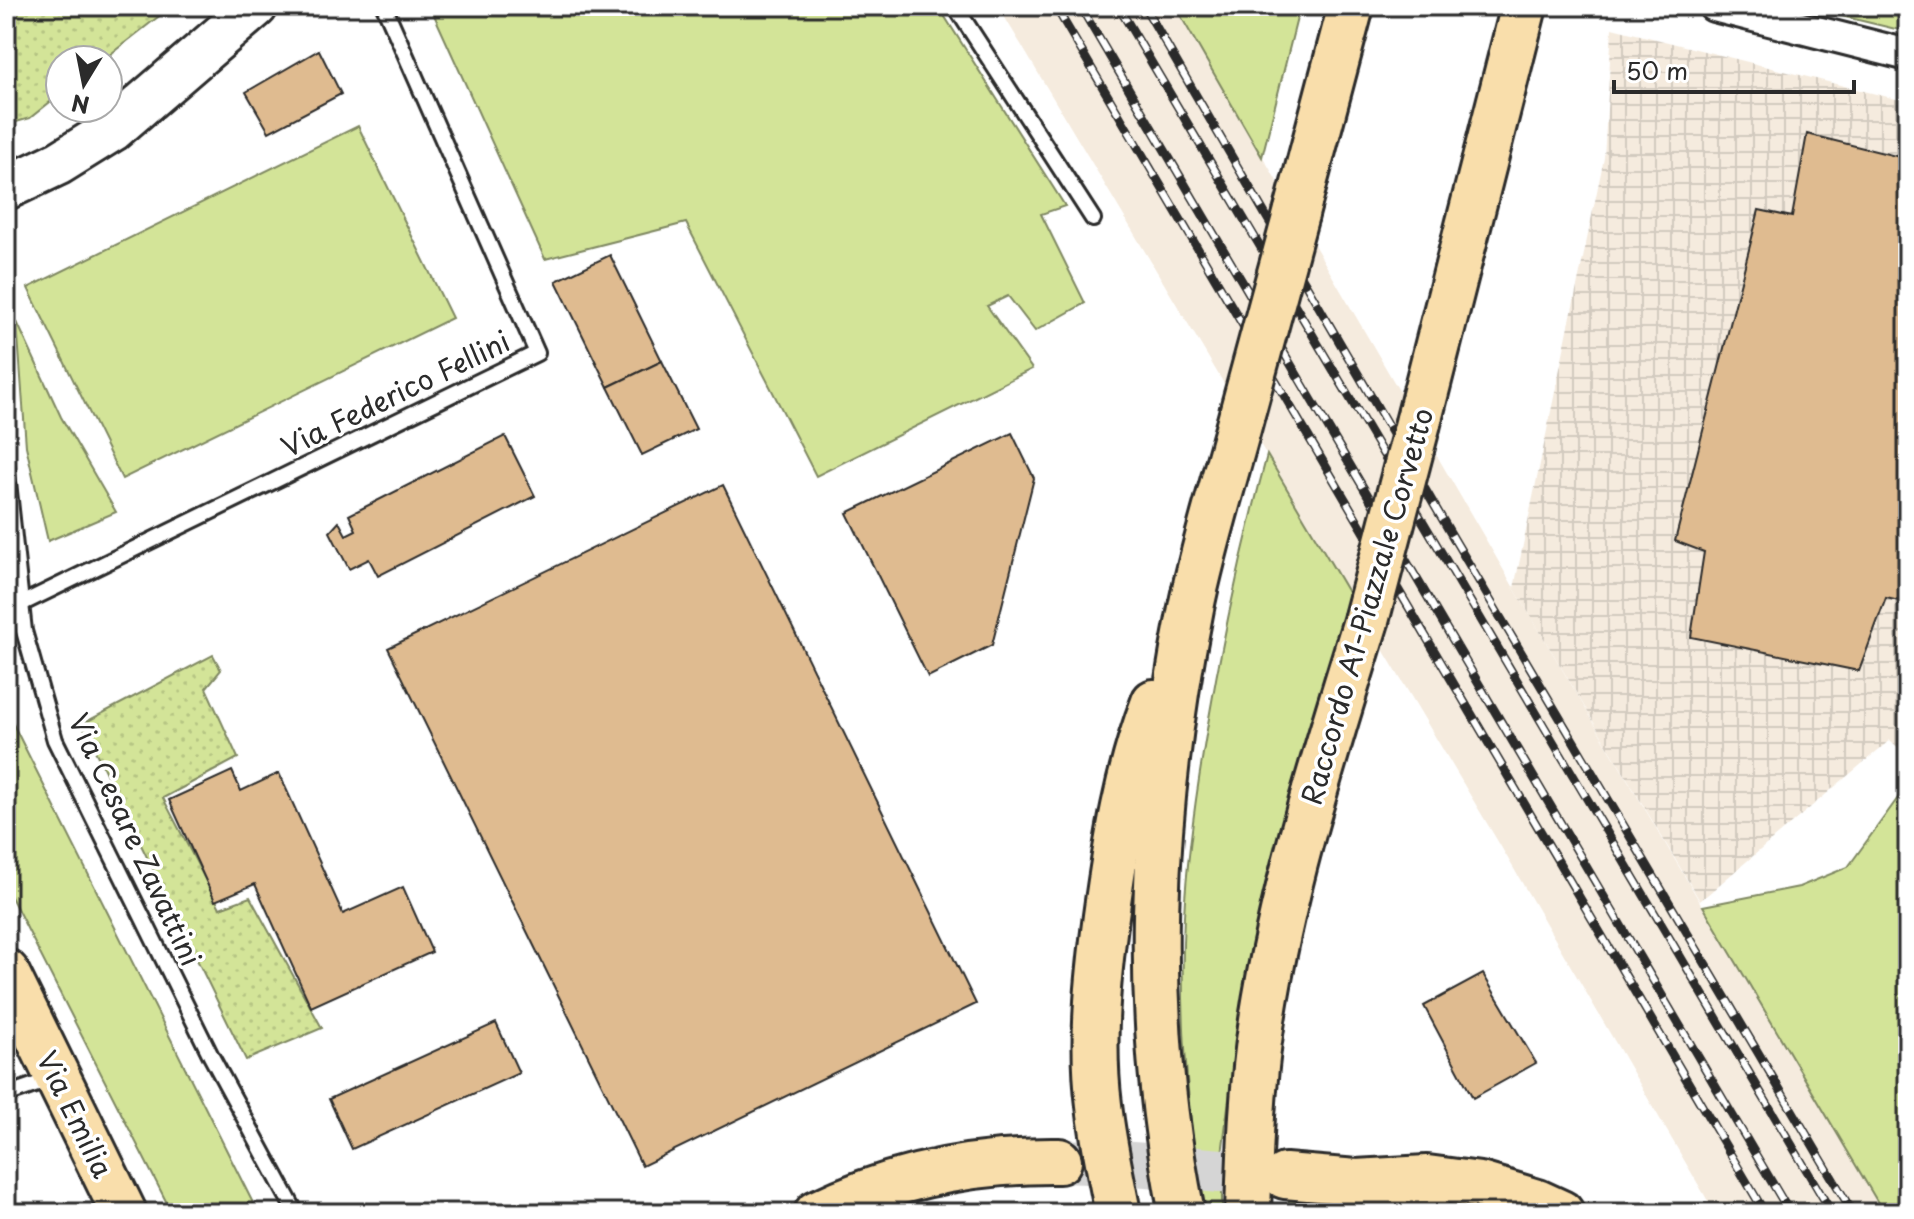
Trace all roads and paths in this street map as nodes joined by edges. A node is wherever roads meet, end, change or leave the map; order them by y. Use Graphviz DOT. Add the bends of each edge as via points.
graph roads {
  1 [pos="256,6"];
  2 [pos="384,6"];
  3 [pos="955,6"];
  4 [pos="1351,6"];
  5 [pos="1524,6"];
  6 [pos="1714,6"];
  7 [pos="1908,55"];
  8 [pos="6,188"];
  9 [pos="1093,219"];
  10 [pos="6,463"];
  11 [pos="21,604"];
  12 [pos="1191,606"];
  13 [pos="6,972"];
  14 [pos="57,1077"];
  15 [pos="6,1095"];
  16 [pos="1059,1161"];
  17 [pos="1285,1176"];
  18 [pos="1356,1182"];
  19 [pos="124,1213"];
  20 [pos="296,1213"];
  21 [pos="817,1213"];
  22 [pos="1118,1213"];
  23 [pos="1182,1213"];
  24 [pos="1248,1213"];
  25 [pos="1428,1213"];
  26 [pos="1561,1213"];
  1 -- 8 [label="street" via="112,130"];
  2 -- 11 [label="lane, Via Federico Fellini" via="537,353"];
  3 -- 9 [label="lane"];
  4 -- 12 [label="main road, bridge"];
  5 -- 24 [label="main road, Raccordo A1-Piazzale Corvetto, bridge" via="1366,621 1308,809 1262,1019 1250,1120"];
  6 -- 7 [label="street"];
  10 -- 11 [label="lane, Via Cesare Zavattini"];
  11 -- 20 [label="lane, Via Cesare Zavattini" via="55,740 211,1056"];
  12 -- 22 [label="main road" via="1140,738 1115,850 1099,971 1099,1103"];
  12 -- 23 [label="main road" via="1168,743 1156,860 1154,967 1166,1129"];
  13 -- 14 [label="main road, Via Emilia"];
  14 -- 15 [label="lane"];
  14 -- 19 [label="main road, Via Emilia"];
  16 -- 21 [label="main road" via="962,1167 884,1186"];
  17 -- 18 [label="main road"];
  18 -- 25 [label="main road"];
  18 -- 26 [label="main road" via="1427,1178 1480,1185"];
}
